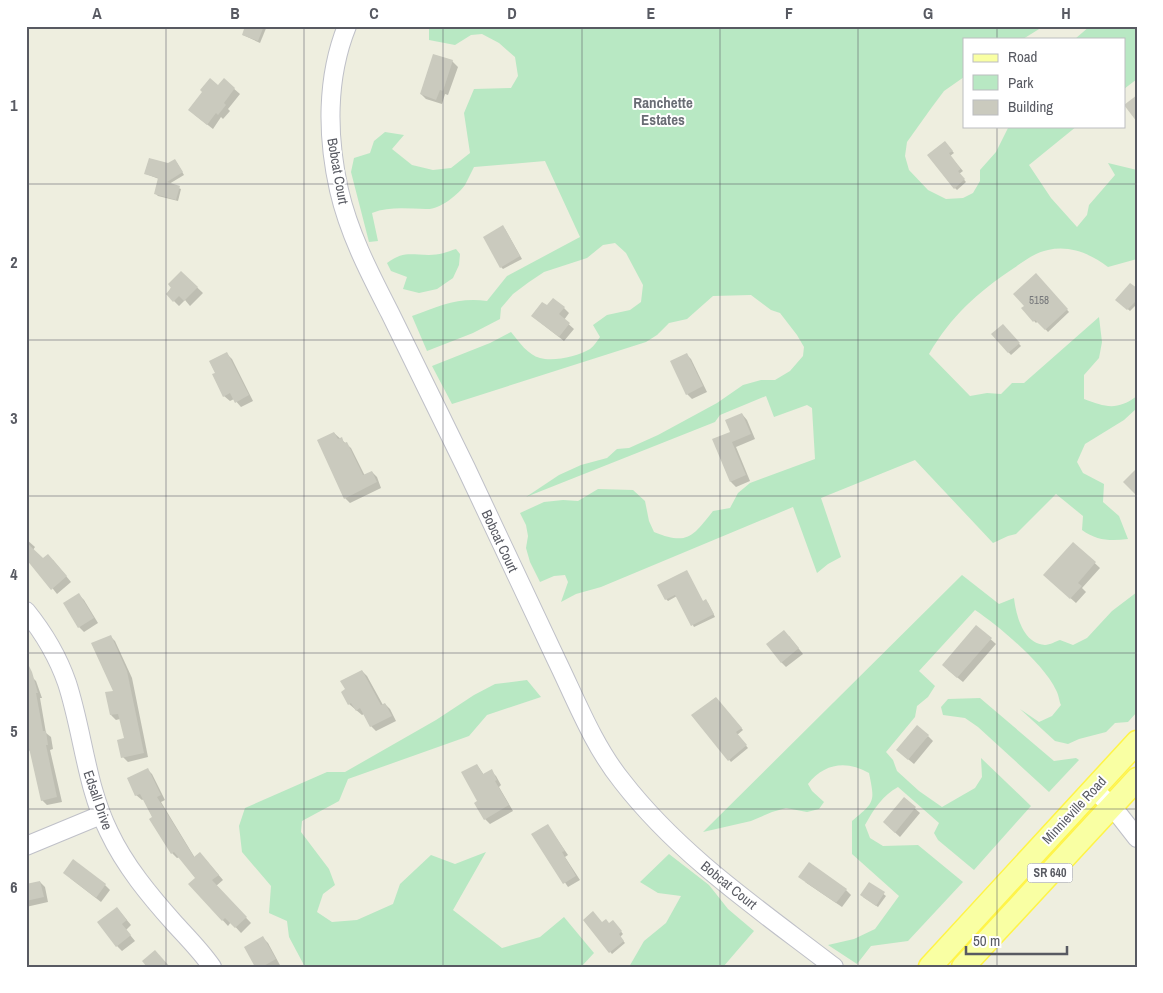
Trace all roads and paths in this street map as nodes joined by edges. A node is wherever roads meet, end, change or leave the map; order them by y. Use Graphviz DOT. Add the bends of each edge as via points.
graph roads {
  1 [pos="347,26"];
  2 [pos="26,611"];
  3 [pos="1137,742"];
  4 [pos="1137,779"];
  5 [pos="1093,789"];
  6 [pos="1112,806"];
  7 [pos="101,815"];
  8 [pos="1137,838"];
  9 [pos="26,846"];
  10 [pos="212,967"];
  11 [pos="834,967"];
  12 [pos="930,967"];
  13 [pos="964,967"];
  1 -- 11 [label="street, Bobcat Court" via="338,53 330,119 338,187 348,220 364,261 588,726 619,778 658,824 724,882"];
  2 -- 7 [label="street, Edsall Drive" via="41,630 67,684"];
  3 -- 5 [label="main road, Minnieville Road / SR 640"];
  4 -- 6 [label="main road, Minnieville Road / SR 640"];
  5 -- 6 [label="street"];
  5 -- 12 [label="main road, Minnieville Road / SR 640"];
  6 -- 8 [label="street"];
  6 -- 13 [label="main road, Minnieville Road / SR 640"];
  7 -- 9 [label="street"];
  7 -- 10 [label="street, Edsall Drive" via="116,846 143,886"];
}
